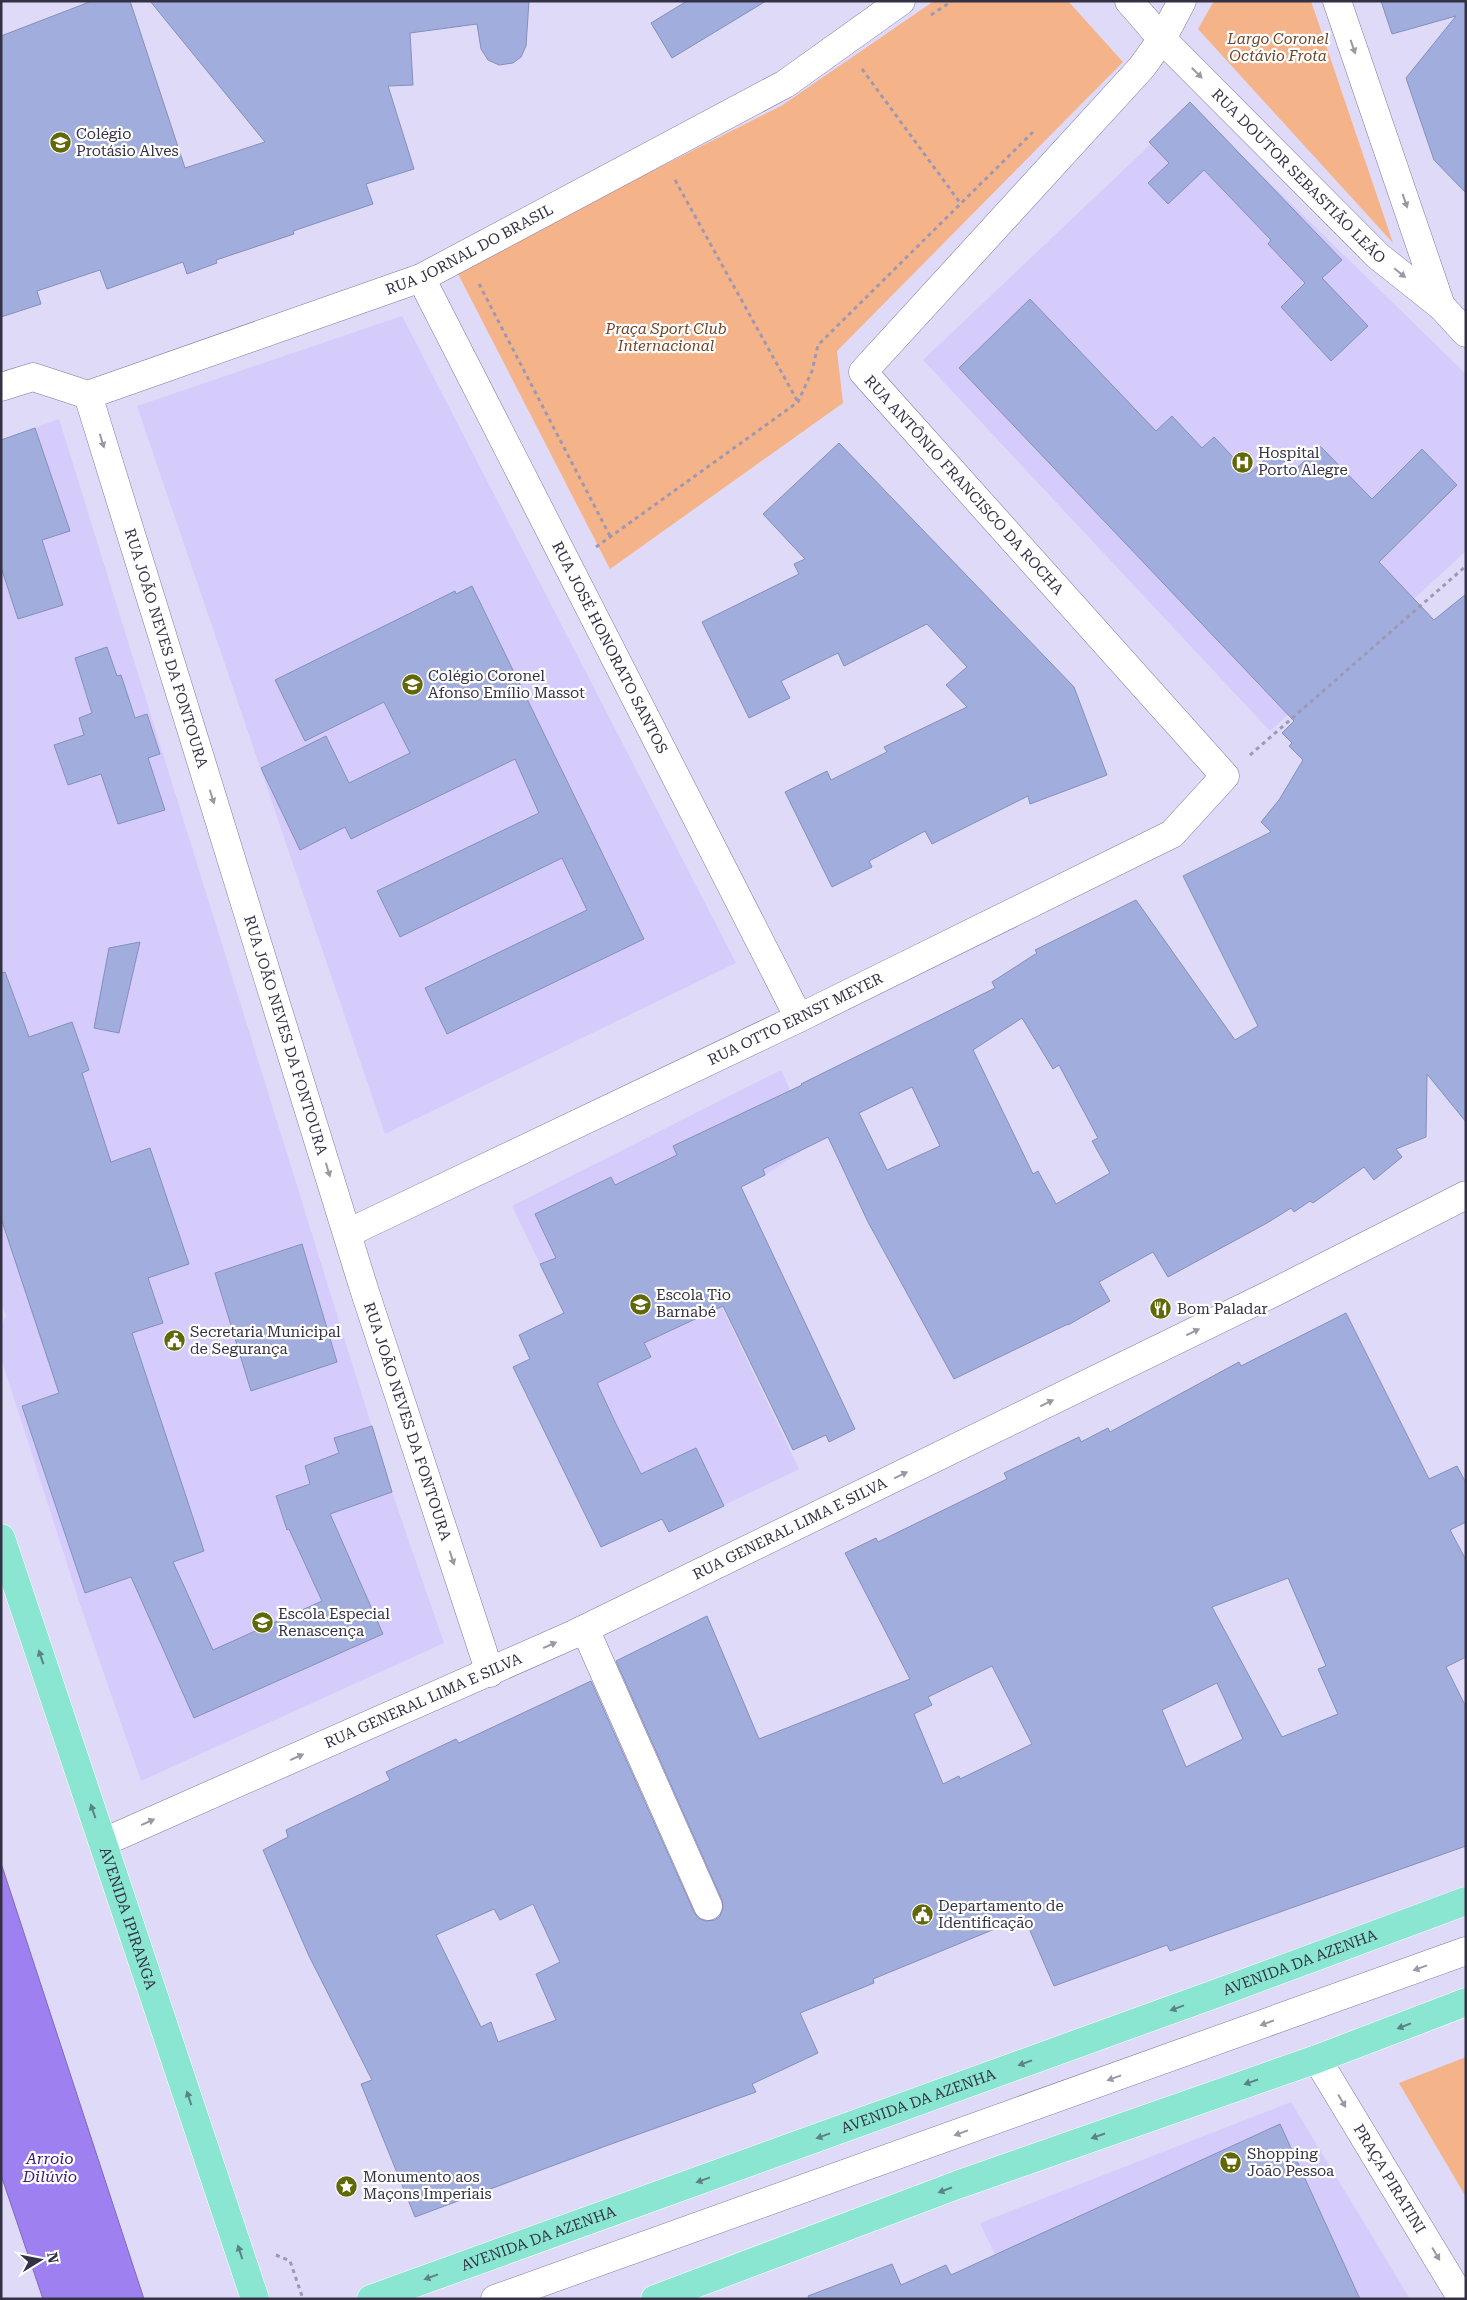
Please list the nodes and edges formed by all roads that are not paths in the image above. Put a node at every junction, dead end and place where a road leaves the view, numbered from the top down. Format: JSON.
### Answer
{"nodes":[{"id":1,"x":901,"y":1,"type":"edge"},
{"id":2,"x":1128,"y":1,"type":"edge"},
{"id":3,"x":1182,"y":1,"type":"edge"},
{"id":4,"x":1337,"y":1,"type":"edge"},
{"id":5,"x":1162,"y":39,"type":"junction"},
{"id":6,"x":421,"y":278,"type":"junction"},
{"id":7,"x":1441,"y":306,"type":"junction"},
{"id":8,"x":1466,"y":333,"type":"edge"},
{"id":9,"x":1,"y":387,"type":"edge"},
{"id":10,"x":88,"y":395,"type":"junction"},
{"id":11,"x":1225,"y":776,"type":"joint"},
{"id":12,"x":799,"y":1018,"type":"junction"},
{"id":13,"x":1466,"y":1195,"type":"edge"},
{"id":14,"x":348,"y":1233,"type":"junction"},
{"id":15,"x":1,"y":1538,"type":"edge"},
{"id":16,"x":585,"y":1629,"type":"junction"},
{"id":17,"x":490,"y":1673,"type":"junction"},
{"id":18,"x":104,"y":1842,"type":"junction"},
{"id":19,"x":1466,"y":1901,"type":"edge"},
{"id":20,"x":708,"y":1906,"type":"dead end"},
{"id":21,"x":1466,"y":1951,"type":"edge"},
{"id":22,"x":1466,"y":2002,"type":"edge"},
{"id":23,"x":1317,"y":2059,"type":"junction"},
{"id":24,"x":255,"y":2299,"type":"edge"},
{"id":25,"x":371,"y":2299,"type":"edge"},
{"id":26,"x":495,"y":2299,"type":"edge"},
{"id":27,"x":655,"y":2299,"type":"edge"},
{"id":28,"x":1462,"y":2299,"type":"edge"}],
"edges":[{"from":1,"to":6,"type":"street","name":"RUA JORNAL DO BRASIL"},
{"from":2,"to":5,"type":"street","name":"RUA DOUTOR SEBASTIÃO LEÃO"},
{"from":3,"to":5,"type":"street"},
{"from":4,"to":7,"type":"street","name":"RUA DOUTOR SEBASTIÃO LEÃO","one_way":true},
{"from":5,"to":7,"type":"street","name":"RUA DOUTOR SEBASTIÃO LEÃO","one_way":true},
{"from":5,"to":11,"type":"street","name":"RUA ANTÔNIO FRANCISCO DA ROCHA"},
{"from":6,"to":10,"type":"street","name":"RUA JORNAL DO BRASIL"},
{"from":6,"to":12,"type":"street","name":"RUA JOSÉ HONORATO SANTOS"},
{"from":7,"to":8,"type":"street","name":"RUA DOUTOR SEBASTIÃO LEÃO"},
{"from":9,"to":10,"type":"street"},
{"from":10,"to":14,"type":"street","name":"RUA JOÃO NEVES DA FONTOURA","one_way":true},
{"from":11,"to":12,"type":"street","name":"RUA OTTO ERNST MEYER"},
{"from":12,"to":14,"type":"street","name":"RUA OTTO ERNST MEYER"},
{"from":16,"to":13,"type":"street","name":"RUA GENERAL LIMA E SILVA","one_way":true},
{"from":14,"to":17,"type":"street","name":"RUA JOÃO NEVES DA FONTOURA","one_way":true},
{"from":18,"to":15,"type":"main road","name":"AVENIDA IPIRANGA","one_way":true},
{"from":17,"to":16,"type":"street","name":"RUA GENERAL LIMA E SILVA","one_way":true},
{"from":16,"to":20,"type":"street"},
{"from":18,"to":17,"type":"street","name":"RUA GENERAL LIMA E SILVA","one_way":true},
{"from":24,"to":18,"type":"main road","name":"AVENIDA IPIRANGA","one_way":true},
{"from":19,"to":25,"type":"main road","name":"AVENIDA DA AZENHA","one_way":true},
{"from":21,"to":26,"type":"street","one_way":true},
{"from":22,"to":23,"type":"main road","one_way":true},
{"from":23,"to":27,"type":"main road","one_way":true},
{"from":23,"to":28,"type":"street","name":"PRAÇA PIRATINI","one_way":true}]}
